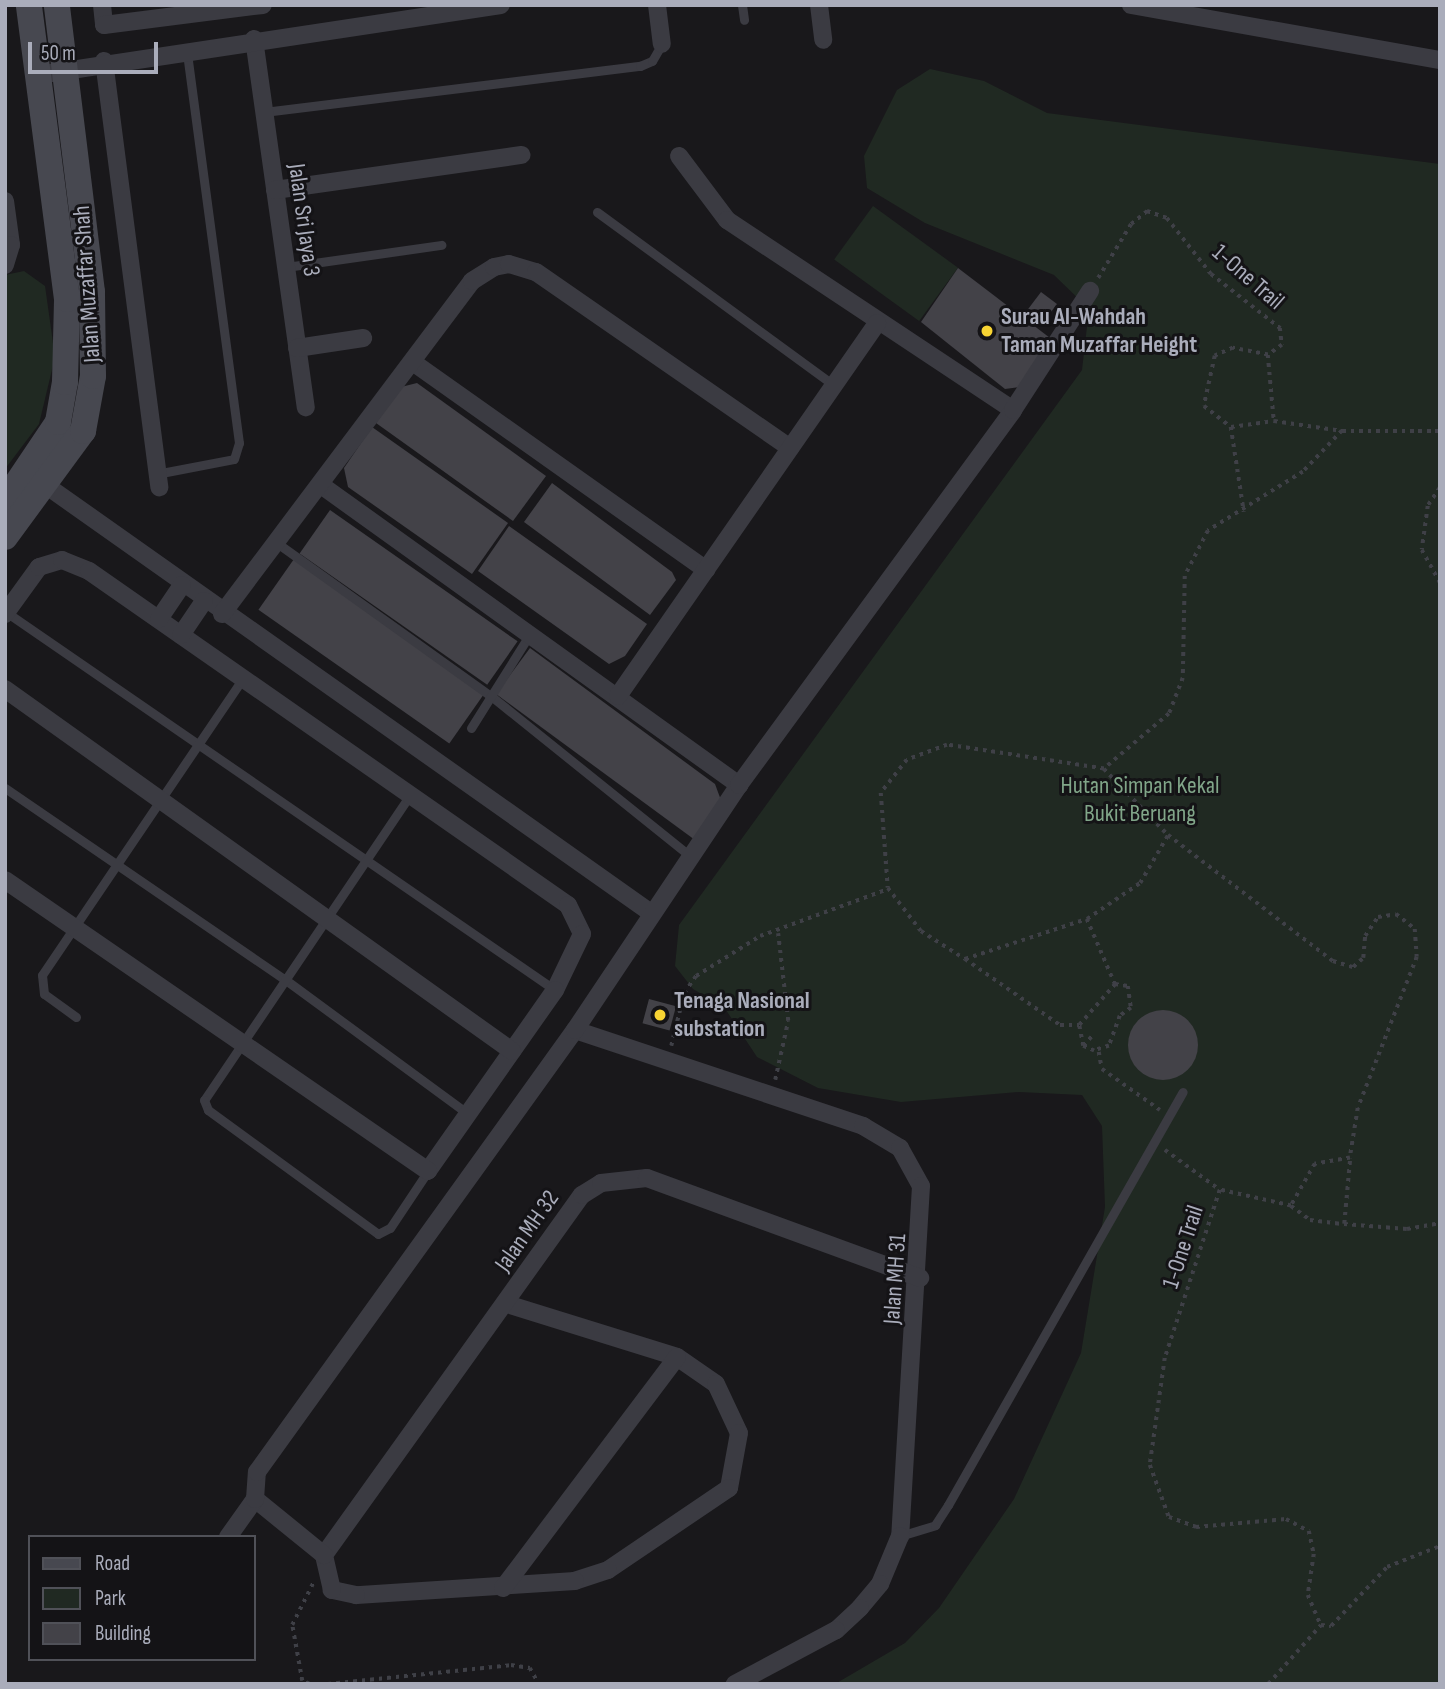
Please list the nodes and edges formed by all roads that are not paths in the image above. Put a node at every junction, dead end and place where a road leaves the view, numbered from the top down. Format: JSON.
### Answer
{"nodes":[{"id":1,"x":29,"y":5,"type":"edge"},
{"id":2,"x":57,"y":5,"type":"edge"},
{"id":3,"x":102,"y":5,"type":"edge"},
{"id":4,"x":263,"y":5,"type":"edge"},
{"id":5,"x":501,"y":5,"type":"edge"},
{"id":6,"x":657,"y":5,"type":"edge"},
{"id":7,"x":742,"y":5,"type":"edge"},
{"id":8,"x":819,"y":5,"type":"edge"},
{"id":9,"x":1131,"y":5,"type":"edge"},
{"id":10,"x":181,"y":10,"type":"edge"},
{"id":11,"x":744,"y":20,"type":"dead end"},
{"id":12,"x":254,"y":39,"type":"junction"},
{"id":13,"x":822,"y":40,"type":"dead end"},
{"id":14,"x":662,"y":44,"type":"joint"},
{"id":15,"x":186,"y":49,"type":"junction"},
{"id":16,"x":1440,"y":60,"type":"edge"},
{"id":17,"x":104,"y":61,"type":"junction"},
{"id":18,"x":66,"y":69,"type":"junction"},
{"id":19,"x":38,"y":75,"type":"junction"},
{"id":20,"x":264,"y":112,"type":"junction"},
{"id":21,"x":522,"y":155,"type":"dead end"},
{"id":22,"x":679,"y":156,"type":"dead end"},
{"id":23,"x":275,"y":190,"type":"junction"},
{"id":24,"x":5,"y":201,"type":"edge"},
{"id":25,"x":597,"y":212,"type":"dead end"},
{"id":26,"x":441,"y":245,"type":"dead end"},
{"id":27,"x":5,"y":265,"type":"edge"},
{"id":28,"x":286,"y":267,"type":"junction"},
{"id":29,"x":1090,"y":291,"type":"road end"},
{"id":30,"x":877,"y":323,"type":"junction"},
{"id":31,"x":363,"y":338,"type":"dead end"},
{"id":32,"x":297,"y":348,"type":"junction"},
{"id":33,"x":414,"y":363,"type":"junction"},
{"id":34,"x":835,"y":386,"type":"junction"},
{"id":35,"x":306,"y":407,"type":"dead end"},
{"id":36,"x":1013,"y":410,"type":"junction"},
{"id":37,"x":790,"y":448,"type":"junction"},
{"id":38,"x":38,"y":480,"type":"junction"},
{"id":39,"x":157,"y":481,"type":"joint"},
{"id":40,"x":321,"y":485,"type":"junction"},
{"id":41,"x":5,"y":500,"type":"edge"},
{"id":42,"x":5,"y":537,"type":"edge"},
{"id":43,"x":276,"y":543,"type":"junction"},
{"id":44,"x":706,"y":570,"type":"junction"},
{"id":45,"x":182,"y":585,"type":"junction"},
{"id":46,"x":204,"y":601,"type":"junction"},
{"id":47,"x":6,"y":613,"type":"edge"},
{"id":48,"x":222,"y":614,"type":"junction"},
{"id":49,"x":159,"y":619,"type":"junction"},
{"id":50,"x":530,"y":634,"type":"junction"},
{"id":51,"x":181,"y":635,"type":"junction"},
{"id":52,"x":243,"y":678,"type":"junction"},
{"id":53,"x":5,"y":690,"type":"edge"},
{"id":54,"x":491,"y":696,"type":"junction"},
{"id":55,"x":618,"y":696,"type":"junction"},
{"id":56,"x":471,"y":728,"type":"dead end"},
{"id":57,"x":197,"y":745,"type":"junction"},
{"id":58,"x":739,"y":785,"type":"junction"},
{"id":59,"x":5,"y":788,"type":"edge"},
{"id":60,"x":410,"y":795,"type":"junction"},
{"id":61,"x":162,"y":798,"type":"junction"},
{"id":62,"x":691,"y":857,"type":"junction"},
{"id":63,"x":365,"y":859,"type":"junction"},
{"id":64,"x":116,"y":864,"type":"junction"},
{"id":65,"x":5,"y":880,"type":"edge"},
{"id":66,"x":651,"y":913,"type":"junction"},
{"id":67,"x":327,"y":914,"type":"junction"},
{"id":68,"x":73,"y":926,"type":"junction"},
{"id":69,"x":283,"y":978,"type":"junction"},
{"id":70,"x":555,"y":990,"type":"junction"},
{"id":71,"x":76,"y":1017,"type":"dead end"},
{"id":72,"x":575,"y":1030,"type":"junction"},
{"id":73,"x":240,"y":1043,"type":"junction"},
{"id":74,"x":512,"y":1051,"type":"junction"},
{"id":75,"x":1183,"y":1091,"type":"dead end"},
{"id":76,"x":468,"y":1114,"type":"junction"},
{"id":77,"x":428,"y":1171,"type":"junction"},
{"id":78,"x":920,"y":1278,"type":"junction"},
{"id":79,"x":507,"y":1304,"type":"junction"},
{"id":80,"x":677,"y":1357,"type":"junction"},
{"id":81,"x":254,"y":1499,"type":"junction"},
{"id":82,"x":229,"y":1535,"type":"edge"},
{"id":83,"x":900,"y":1536,"type":"junction"},
{"id":84,"x":324,"y":1562,"type":"junction"},
{"id":85,"x":503,"y":1588,"type":"junction"},
{"id":86,"x":735,"y":1684,"type":"edge"}],
"edges":[{"from":1,"to":19,"type":"main road","name":"Jalan Muzaffar Shah"},
{"from":2,"to":18,"type":"main road","name":"Jalan Muzaffar Shah"},
{"from":3,"to":10,"type":"street"},
{"from":4,"to":10,"type":"street"},
{"from":5,"to":12,"type":"street"},
{"from":6,"to":14,"type":"street"},
{"from":7,"to":11,"type":"lane"},
{"from":8,"to":13,"type":"street"},
{"from":9,"to":16,"type":"street"},
{"from":12,"to":15,"type":"street"},
{"from":12,"to":20,"type":"street","name":"Jalan Sri Jaya 3"},
{"from":14,"to":20,"type":"lane"},
{"from":15,"to":17,"type":"street"},
{"from":15,"to":39,"type":"lane"},
{"from":17,"to":18,"type":"street"},
{"from":17,"to":39,"type":"street"},
{"from":18,"to":19,"type":"street"},
{"from":18,"to":38,"type":"main road","name":"Jalan Muzaffar Shah"},
{"from":19,"to":38,"type":"main road","name":"Jalan Muzaffar Shah"},
{"from":20,"to":23,"type":"street","name":"Jalan Sri Jaya 3"},
{"from":21,"to":23,"type":"street"},
{"from":22,"to":30,"type":"street"},
{"from":23,"to":28,"type":"street","name":"Jalan Sri Jaya 3"},
{"from":24,"to":27,"type":"street"},
{"from":25,"to":34,"type":"lane"},
{"from":26,"to":28,"type":"lane"},
{"from":28,"to":32,"type":"street","name":"Jalan Sri Jaya 3"},
{"from":29,"to":36,"type":"street"},
{"from":30,"to":34,"type":"street"},
{"from":30,"to":36,"type":"street"},
{"from":31,"to":32,"type":"street"},
{"from":32,"to":35,"type":"street","name":"Jalan Sri Jaya 3"},
{"from":33,"to":37,"type":"street"},
{"from":33,"to":40,"type":"street"},
{"from":33,"to":44,"type":"street"},
{"from":34,"to":37,"type":"street"},
{"from":36,"to":58,"type":"street"},
{"from":37,"to":44,"type":"street"},
{"from":38,"to":41,"type":"main road","name":"Jalan Muzaffar Shah"},
{"from":38,"to":42,"type":"main road","name":"Jalan Muzaffar Shah"},
{"from":38,"to":45,"type":"street"},
{"from":40,"to":43,"type":"street"},
{"from":40,"to":50,"type":"street"},
{"from":43,"to":48,"type":"street"},
{"from":43,"to":54,"type":"lane"},
{"from":44,"to":55,"type":"street"},
{"from":45,"to":46,"type":"street"},
{"from":45,"to":49,"type":"street"},
{"from":46,"to":48,"type":"street"},
{"from":46,"to":51,"type":"street"},
{"from":47,"to":49,"type":"street"},
{"from":47,"to":57,"type":"lane"},
{"from":48,"to":66,"type":"street"},
{"from":49,"to":51,"type":"street"},
{"from":50,"to":54,"type":"lane"},
{"from":50,"to":55,"type":"street"},
{"from":51,"to":52,"type":"street"},
{"from":52,"to":57,"type":"lane"},
{"from":52,"to":60,"type":"street"},
{"from":53,"to":61,"type":"street"},
{"from":54,"to":56,"type":"lane"},
{"from":54,"to":62,"type":"lane"},
{"from":55,"to":58,"type":"street"},
{"from":57,"to":61,"type":"lane"},
{"from":57,"to":63,"type":"lane"},
{"from":58,"to":62,"type":"street"},
{"from":59,"to":64,"type":"lane"},
{"from":60,"to":63,"type":"lane"},
{"from":60,"to":70,"type":"street"},
{"from":61,"to":64,"type":"lane"},
{"from":61,"to":67,"type":"street"},
{"from":62,"to":66,"type":"street"},
{"from":63,"to":67,"type":"lane"},
{"from":63,"to":70,"type":"lane"},
{"from":64,"to":68,"type":"lane"},
{"from":64,"to":69,"type":"lane"},
{"from":65,"to":68,"type":"street"},
{"from":66,"to":72,"type":"street"},
{"from":67,"to":69,"type":"lane"},
{"from":67,"to":74,"type":"street"},
{"from":68,"to":71,"type":"lane"},
{"from":68,"to":73,"type":"street"},
{"from":69,"to":73,"type":"lane"},
{"from":69,"to":76,"type":"lane"},
{"from":70,"to":74,"type":"street"},
{"from":72,"to":78,"type":"street","name":"Jalan MH 31"},
{"from":72,"to":81,"type":"street"},
{"from":73,"to":77,"type":"street"},
{"from":73,"to":77,"type":"lane"},
{"from":74,"to":76,"type":"street"},
{"from":75,"to":83,"type":"lane"},
{"from":76,"to":77,"type":"street"},
{"from":78,"to":79,"type":"street","name":"Jalan MH 32"},
{"from":78,"to":83,"type":"street","name":"Jalan MH 31"},
{"from":79,"to":80,"type":"street"},
{"from":79,"to":84,"type":"street","name":"Jalan MH 32"},
{"from":80,"to":85,"type":"street"},
{"from":80,"to":85,"type":"street"},
{"from":81,"to":82,"type":"street"},
{"from":81,"to":84,"type":"street"},
{"from":83,"to":86,"type":"street","name":"Jalan MH 31"},
{"from":84,"to":85,"type":"street"}]}
